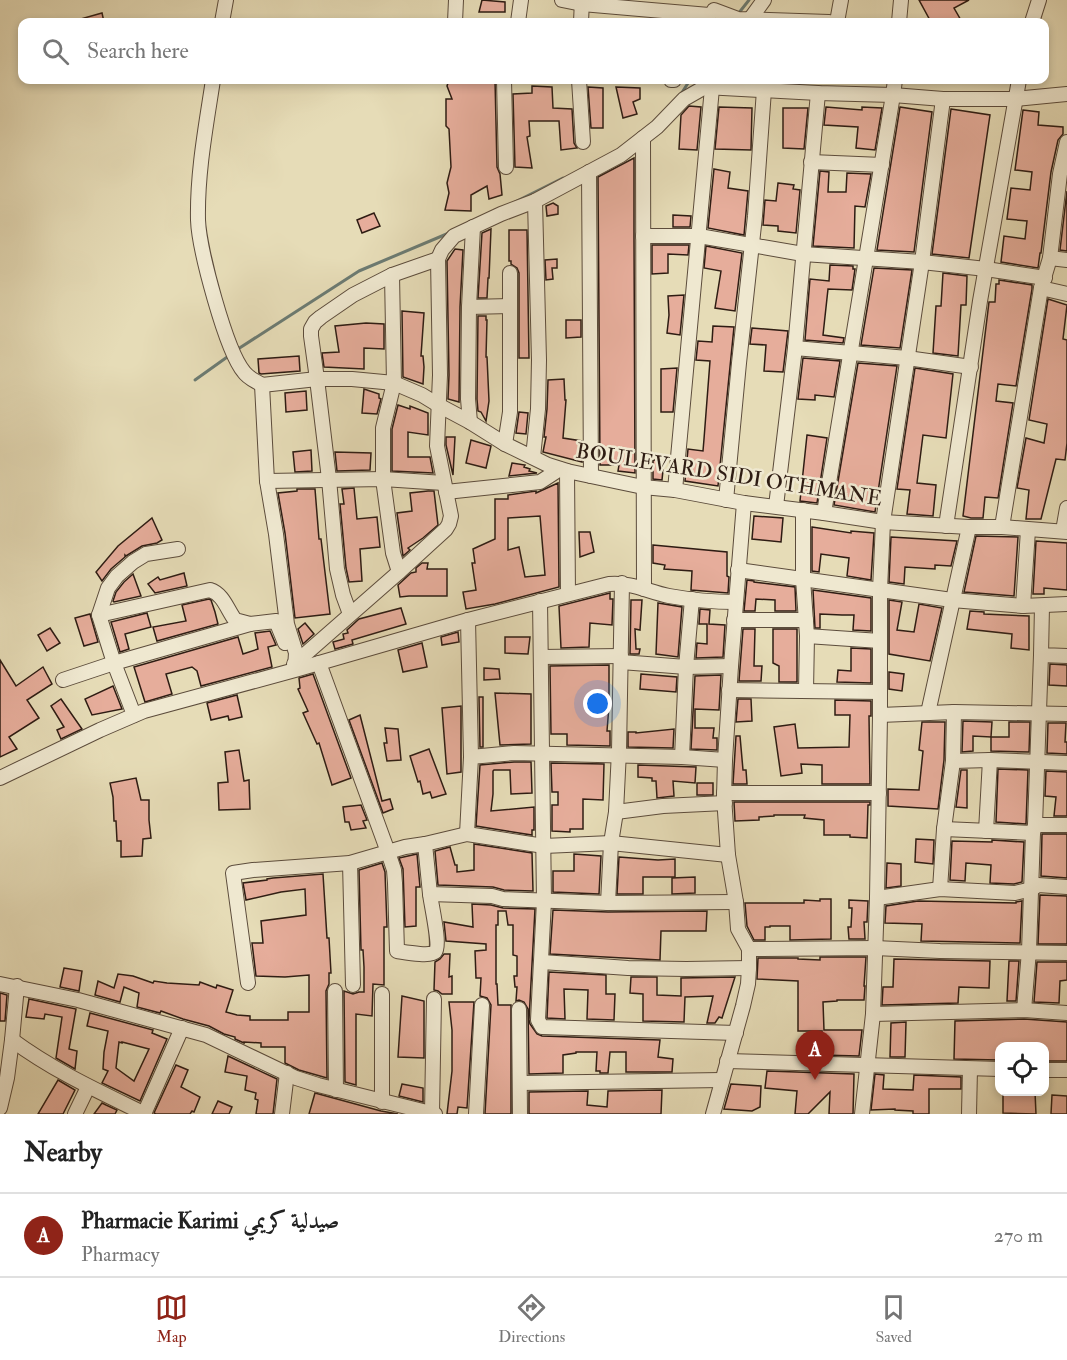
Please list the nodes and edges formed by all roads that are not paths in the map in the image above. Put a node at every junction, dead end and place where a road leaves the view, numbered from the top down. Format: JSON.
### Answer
{"nodes":[{"id":1,"x":226,"y":0,"type":"edge"},
{"id":2,"x":456,"y":0,"type":"edge"},
{"id":3,"x":521,"y":0,"type":"edge"},
{"id":4,"x":562,"y":0,"type":"edge"},
{"id":5,"x":764,"y":0,"type":"edge"},
{"id":6,"x":841,"y":0,"type":"edge"},
{"id":7,"x":900,"y":0,"type":"edge"},
{"id":8,"x":1039,"y":0,"type":"edge"},
{"id":9,"x":582,"y":2,"type":"edge"},
{"id":10,"x":714,"y":12,"type":"edge"},
{"id":11,"x":223,"y":18,"type":"edge"},
{"id":12,"x":455,"y":18,"type":"edge"},
{"id":13,"x":519,"y":18,"type":"edge"},
{"id":14,"x":581,"y":18,"type":"edge"},
{"id":15,"x":737,"y":18,"type":"edge"},
{"id":16,"x":747,"y":18,"type":"edge"},
{"id":17,"x":838,"y":18,"type":"edge"},
{"id":18,"x":899,"y":18,"type":"edge"},
{"id":19,"x":1033,"y":18,"type":"edge"},
{"id":20,"x":212,"y":84,"type":"edge"},
{"id":21,"x":504,"y":84,"type":"edge"},
{"id":22,"x":579,"y":84,"type":"edge"},
{"id":23,"x":714,"y":84,"type":"edge"},
{"id":24,"x":894,"y":84,"type":"edge"},
{"id":25,"x":1018,"y":84,"type":"edge"},
{"id":26,"x":838,"y":87,"type":"edge"},
{"id":27,"x":764,"y":90,"type":"junction"},
{"id":28,"x":818,"y":93,"type":"junction"},
{"id":29,"x":1067,"y":94,"type":"edge"},
{"id":30,"x":893,"y":95,"type":"junction"},
{"id":31,"x":943,"y":99,"type":"junction"},
{"id":32,"x":1015,"y":99,"type":"junction"},
{"id":33,"x":644,"y":138,"type":"junction"},
{"id":34,"x":583,"y":142,"type":"dead end"},
{"id":35,"x":1067,"y":142,"type":"edge"},
{"id":36,"x":811,"y":162,"type":"junction"},
{"id":37,"x":882,"y":165,"type":"junction"},
{"id":38,"x":506,"y":167,"type":"dead end"},
{"id":39,"x":589,"y":172,"type":"junction"},
{"id":40,"x":535,"y":201,"type":"junction"},
{"id":41,"x":473,"y":227,"type":"junction"},
{"id":42,"x":643,"y":236,"type":"junction"},
{"id":43,"x":699,"y":236,"type":"junction"},
{"id":44,"x":752,"y":245,"type":"junction"},
{"id":45,"x":803,"y":254,"type":"junction"},
{"id":46,"x":867,"y":258,"type":"junction"},
{"id":47,"x":1050,"y":258,"type":"junction"},
{"id":48,"x":438,"y":260,"type":"junction"},
{"id":49,"x":1067,"y":260,"type":"edge"},
{"id":50,"x":922,"y":262,"type":"junction"},
{"id":51,"x":986,"y":269,"type":"junction"},
{"id":52,"x":510,"y":273,"type":"dead end"},
{"id":53,"x":392,"y":275,"type":"junction"},
{"id":54,"x":1043,"y":283,"type":"junction"},
{"id":55,"x":1067,"y":294,"type":"edge"},
{"id":56,"x":510,"y":306,"type":"junction"},
{"id":57,"x":469,"y":307,"type":"junction"},
{"id":58,"x":795,"y":348,"type":"junction"},
{"id":59,"x":851,"y":353,"type":"junction"},
{"id":60,"x":908,"y":358,"type":"junction"},
{"id":61,"x":971,"y":367,"type":"junction"},
{"id":62,"x":317,"y":379,"type":"junction"},
{"id":63,"x":394,"y":383,"type":"junction"},
{"id":64,"x":262,"y":385,"type":"junction"},
{"id":65,"x":440,"y":406,"type":"junction"},
{"id":66,"x":470,"y":422,"type":"junction"},
{"id":67,"x":505,"y":444,"type":"junction"},
{"id":68,"x":533,"y":457,"type":"junction"},
{"id":69,"x":563,"y":470,"type":"junction"},
{"id":70,"x":591,"y":476,"type":"junction"},
{"id":71,"x":329,"y":479,"type":"junction"},
{"id":72,"x":382,"y":479,"type":"junction"},
{"id":73,"x":267,"y":481,"type":"junction"},
{"id":74,"x":643,"y":487,"type":"junction"},
{"id":75,"x":445,"y":488,"type":"junction"},
{"id":76,"x":675,"y":489,"type":"junction"},
{"id":77,"x":726,"y":500,"type":"junction"},
{"id":78,"x":744,"y":503,"type":"junction"},
{"id":79,"x":776,"y":506,"type":"junction"},
{"id":80,"x":1067,"y":508,"type":"edge"},
{"id":81,"x":803,"y":510,"type":"junction"},
{"id":82,"x":824,"y":513,"type":"junction"},
{"id":83,"x":883,"y":522,"type":"junction"},
{"id":84,"x":946,"y":526,"type":"junction"},
{"id":85,"x":969,"y":527,"type":"junction"},
{"id":86,"x":1002,"y":527,"type":"junction"},
{"id":87,"x":1028,"y":530,"type":"junction"},
{"id":88,"x":1065,"y":532,"type":"edge"},
{"id":89,"x":178,"y":549,"type":"dead end"},
{"id":90,"x":738,"y":570,"type":"junction"},
{"id":91,"x":399,"y":572,"type":"junction"},
{"id":92,"x":803,"y":579,"type":"junction"},
{"id":93,"x":622,"y":583,"type":"junction"},
{"id":94,"x":644,"y":589,"type":"junction"},
{"id":95,"x":880,"y":590,"type":"junction"},
{"id":96,"x":568,"y":594,"type":"junction"},
{"id":97,"x":692,"y":599,"type":"junction"},
{"id":98,"x":952,"y":600,"type":"junction"},
{"id":99,"x":540,"y":601,"type":"junction"},
{"id":100,"x":736,"y":602,"type":"junction"},
{"id":101,"x":1067,"y":604,"type":"edge"},
{"id":102,"x":1023,"y":606,"type":"junction"},
{"id":103,"x":1042,"y":606,"type":"junction"},
{"id":104,"x":350,"y":614,"type":"junction"},
{"id":105,"x":99,"y":615,"type":"junction"},
{"id":106,"x":468,"y":620,"type":"junction"},
{"id":107,"x":734,"y":620,"type":"junction"},
{"id":108,"x":806,"y":620,"type":"junction"},
{"id":109,"x":250,"y":624,"type":"junction"},
{"id":110,"x":807,"y":636,"type":"junction"},
{"id":111,"x":880,"y":641,"type":"junction"},
{"id":112,"x":1041,"y":655,"type":"junction"},
{"id":113,"x":1067,"y":656,"type":"edge"},
{"id":114,"x":541,"y":657,"type":"junction"},
{"id":115,"x":621,"y":659,"type":"junction"},
{"id":116,"x":295,"y":662,"type":"junction"},
{"id":117,"x":114,"y":663,"type":"junction"},
{"id":118,"x":319,"y":663,"type":"junction"},
{"id":119,"x":730,"y":666,"type":"junction"},
{"id":120,"x":686,"y":668,"type":"junction"},
{"id":121,"x":63,"y":680,"type":"dead end"},
{"id":122,"x":729,"y":690,"type":"junction"},
{"id":123,"x":806,"y":691,"type":"junction"},
{"id":124,"x":880,"y":692,"type":"junction"},
{"id":125,"x":954,"y":712,"type":"junction"},
{"id":126,"x":928,"y":713,"type":"junction"},
{"id":127,"x":1039,"y":713,"type":"junction"},
{"id":128,"x":1067,"y":714,"type":"edge"},
{"id":129,"x":134,"y":715,"type":"junction"},
{"id":130,"x":880,"y":715,"type":"junction"},
{"id":131,"x":542,"y":754,"type":"junction"},
{"id":132,"x":618,"y":755,"type":"junction"},
{"id":133,"x":471,"y":757,"type":"junction"},
{"id":134,"x":682,"y":757,"type":"junction"},
{"id":135,"x":725,"y":760,"type":"junction"},
{"id":136,"x":990,"y":760,"type":"junction"},
{"id":137,"x":952,"y":761,"type":"junction"},
{"id":138,"x":1037,"y":762,"type":"junction"},
{"id":139,"x":1067,"y":763,"type":"edge"},
{"id":140,"x":0,"y":778,"type":"edge"},
{"id":141,"x":879,"y":793,"type":"junction"},
{"id":142,"x":724,"y":798,"type":"junction"},
{"id":143,"x":616,"y":812,"type":"junction"},
{"id":144,"x":1067,"y":825,"type":"edge"},
{"id":145,"x":944,"y":829,"type":"junction"},
{"id":146,"x":1034,"y":829,"type":"junction"},
{"id":147,"x":986,"y":831,"type":"junction"},
{"id":148,"x":467,"y":834,"type":"junction"},
{"id":149,"x":611,"y":843,"type":"junction"},
{"id":150,"x":425,"y":844,"type":"junction"},
{"id":151,"x":544,"y":846,"type":"junction"},
{"id":152,"x":388,"y":852,"type":"junction"},
{"id":153,"x":728,"y":855,"type":"junction"},
{"id":154,"x":350,"y":863,"type":"junction"},
{"id":155,"x":1067,"y":886,"type":"edge"},
{"id":156,"x":940,"y":889,"type":"junction"},
{"id":157,"x":1032,"y":889,"type":"junction"},
{"id":158,"x":430,"y":894,"type":"junction"},
{"id":159,"x":877,"y":898,"type":"junction"},
{"id":160,"x":544,"y":901,"type":"junction"},
{"id":161,"x":736,"y":902,"type":"junction"},
{"id":162,"x":608,"y":903,"type":"junction"},
{"id":163,"x":874,"y":948,"type":"junction"},
{"id":164,"x":749,"y":949,"type":"junction"},
{"id":165,"x":1029,"y":951,"type":"junction"},
{"id":166,"x":1067,"y":953,"type":"edge"},
{"id":167,"x":542,"y":962,"type":"junction"},
{"id":168,"x":749,"y":968,"type":"junction"},
{"id":169,"x":248,"y":983,"type":"dead end"},
{"id":170,"x":0,"y":984,"type":"edge"},
{"id":171,"x":353,"y":985,"type":"dead end"},
{"id":172,"x":16,"y":986,"type":"junction"},
{"id":173,"x":335,"y":991,"type":"dead end"},
{"id":174,"x":382,"y":994,"type":"dead end"},
{"id":175,"x":434,"y":999,"type":"dead end"},
{"id":176,"x":482,"y":1005,"type":"dead end"},
{"id":177,"x":519,"y":1009,"type":"dead end"},
{"id":178,"x":1024,"y":1010,"type":"junction"},
{"id":179,"x":1067,"y":1013,"type":"edge"},
{"id":180,"x":873,"y":1014,"type":"junction"},
{"id":181,"x":182,"y":1029,"type":"junction"},
{"id":182,"x":736,"y":1033,"type":"junction"},
{"id":183,"x":12,"y":1040,"type":"junction"},
{"id":184,"x":727,"y":1061,"type":"junction"},
{"id":185,"x":867,"y":1065,"type":"junction"},
{"id":186,"x":970,"y":1069,"type":"junction"},
{"id":187,"x":995,"y":1070,"type":"edge"},
{"id":188,"x":1049,"y":1070,"type":"edge"},
{"id":189,"x":1067,"y":1070,"type":"edge"},
{"id":190,"x":287,"y":1074,"type":"junction"},
{"id":191,"x":722,"y":1080,"type":"junction"},
{"id":192,"x":520,"y":1083,"type":"junction"},
{"id":193,"x":88,"y":1087,"type":"junction"},
{"id":194,"x":336,"y":1090,"type":"junction"},
{"id":195,"x":382,"y":1102,"type":"junction"},
{"id":196,"x":0,"y":1108,"type":"edge"},
{"id":197,"x":75,"y":1114,"type":"edge"},
{"id":198,"x":144,"y":1114,"type":"edge"},
{"id":199,"x":282,"y":1114,"type":"edge"},
{"id":200,"x":434,"y":1114,"type":"edge"},
{"id":201,"x":476,"y":1114,"type":"edge"},
{"id":202,"x":520,"y":1114,"type":"edge"},
{"id":203,"x":713,"y":1114,"type":"edge"},
{"id":204,"x":862,"y":1114,"type":"edge"},
{"id":205,"x":969,"y":1114,"type":"edge"}],
"edges":[{"from":1,"to":11,"type":"street"},
{"from":2,"to":12,"type":"street"},
{"from":3,"to":13,"type":"street"},
{"from":4,"to":9,"type":"street"},
{"from":5,"to":16,"type":"street"},
{"from":6,"to":17,"type":"street"},
{"from":7,"to":18,"type":"street"},
{"from":8,"to":19,"type":"street"},
{"from":9,"to":10,"type":"street"},
{"from":9,"to":14,"type":"street"},
{"from":10,"to":15,"type":"street"},
{"from":20,"to":64,"type":"street"},
{"from":21,"to":38,"type":"street"},
{"from":22,"to":34,"type":"street"},
{"from":23,"to":27,"type":"street"},
{"from":23,"to":33,"type":"street"},
{"from":23,"to":43,"type":"street"},
{"from":24,"to":30,"type":"street"},
{"from":25,"to":32,"type":"street"},
{"from":26,"to":28,"type":"street"},
{"from":26,"to":30,"type":"street"},
{"from":27,"to":28,"type":"street"},
{"from":27,"to":44,"type":"street"},
{"from":28,"to":36,"type":"street"},
{"from":29,"to":32,"type":"street"},
{"from":30,"to":31,"type":"street"},
{"from":30,"to":37,"type":"street"},
{"from":31,"to":32,"type":"street"},
{"from":31,"to":50,"type":"street"},
{"from":32,"to":51,"type":"street"},
{"from":33,"to":39,"type":"street"},
{"from":33,"to":42,"type":"street"},
{"from":35,"to":47,"type":"street"},
{"from":36,"to":37,"type":"street"},
{"from":36,"to":45,"type":"street"},
{"from":37,"to":46,"type":"street"},
{"from":39,"to":40,"type":"street"},
{"from":39,"to":70,"type":"street"},
{"from":40,"to":41,"type":"street"},
{"from":40,"to":68,"type":"street"},
{"from":41,"to":48,"type":"street"},
{"from":41,"to":57,"type":"street"},
{"from":42,"to":43,"type":"street"},
{"from":42,"to":74,"type":"street"},
{"from":43,"to":44,"type":"street"},
{"from":43,"to":76,"type":"street"},
{"from":44,"to":45,"type":"street"},
{"from":44,"to":77,"type":"street"},
{"from":45,"to":46,"type":"street"},
{"from":45,"to":58,"type":"street"},
{"from":46,"to":50,"type":"street"},
{"from":46,"to":59,"type":"street"},
{"from":47,"to":49,"type":"street"},
{"from":47,"to":54,"type":"street"},
{"from":48,"to":53,"type":"street"},
{"from":48,"to":65,"type":"street"},
{"from":50,"to":51,"type":"street"},
{"from":50,"to":60,"type":"street"},
{"from":51,"to":54,"type":"street"},
{"from":51,"to":61,"type":"street"},
{"from":52,"to":56,"type":"street"},
{"from":53,"to":62,"type":"street"},
{"from":53,"to":63,"type":"street"},
{"from":54,"to":55,"type":"street"},
{"from":54,"to":86,"type":"street"},
{"from":56,"to":57,"type":"street"},
{"from":56,"to":67,"type":"street"},
{"from":57,"to":66,"type":"street"},
{"from":58,"to":59,"type":"street"},
{"from":58,"to":79,"type":"street"},
{"from":59,"to":60,"type":"street"},
{"from":59,"to":82,"type":"street"},
{"from":60,"to":61,"type":"street"},
{"from":60,"to":83,"type":"street"},
{"from":61,"to":84,"type":"street"},
{"from":62,"to":63,"type":"street","name":"BOULEVARD SIDI OTHMANE"},
{"from":62,"to":64,"type":"street","name":"BOULEVARD SIDI OTHMANE"},
{"from":62,"to":71,"type":"street"},
{"from":63,"to":65,"type":"street","name":"BOULEVARD SIDI OTHMANE"},
{"from":63,"to":72,"type":"street"},
{"from":64,"to":73,"type":"street"},
{"from":65,"to":66,"type":"street","name":"BOULEVARD SIDI OTHMANE"},
{"from":65,"to":75,"type":"street"},
{"from":66,"to":67,"type":"street","name":"BOULEVARD SIDI OTHMANE"},
{"from":67,"to":68,"type":"street","name":"BOULEVARD SIDI OTHMANE"},
{"from":68,"to":69,"type":"street","name":"BOULEVARD SIDI OTHMANE"},
{"from":69,"to":70,"type":"street","name":"BOULEVARD SIDI OTHMANE"},
{"from":69,"to":75,"type":"street"},
{"from":69,"to":96,"type":"street"},
{"from":70,"to":74,"type":"street","name":"BOULEVARD SIDI OTHMANE"},
{"from":71,"to":72,"type":"street"},
{"from":71,"to":73,"type":"street"},
{"from":71,"to":104,"type":"street"},
{"from":72,"to":75,"type":"street"},
{"from":72,"to":91,"type":"street"},
{"from":73,"to":116,"type":"street"},
{"from":74,"to":76,"type":"street","name":"BOULEVARD SIDI OTHMANE"},
{"from":74,"to":94,"type":"street"},
{"from":75,"to":91,"type":"street"},
{"from":76,"to":77,"type":"street","name":"BOULEVARD SIDI OTHMANE"},
{"from":77,"to":78,"type":"street","name":"BOULEVARD SIDI OTHMANE"},
{"from":78,"to":79,"type":"street","name":"BOULEVARD SIDI OTHMANE"},
{"from":78,"to":90,"type":"street"},
{"from":79,"to":81,"type":"street","name":"BOULEVARD SIDI OTHMANE"},
{"from":80,"to":88,"type":"street"},
{"from":81,"to":82,"type":"street","name":"BOULEVARD SIDI OTHMANE"},
{"from":81,"to":92,"type":"street"},
{"from":82,"to":83,"type":"street","name":"BOULEVARD SIDI OTHMANE"},
{"from":83,"to":84,"type":"street","name":"BOULEVARD SIDI OTHMANE"},
{"from":83,"to":95,"type":"street"},
{"from":84,"to":85,"type":"street","name":"BOULEVARD SIDI OTHMANE"},
{"from":85,"to":86,"type":"street","name":"BOULEVARD SIDI OTHMANE"},
{"from":85,"to":98,"type":"street"},
{"from":86,"to":87,"type":"street","name":"BOULEVARD SIDI OTHMANE"},
{"from":87,"to":88,"type":"street","name":"BOULEVARD SIDI OTHMANE"},
{"from":87,"to":102,"type":"street"},
{"from":89,"to":105,"type":"street"},
{"from":90,"to":92,"type":"street"},
{"from":90,"to":100,"type":"street"},
{"from":91,"to":104,"type":"street"},
{"from":92,"to":95,"type":"street"},
{"from":92,"to":108,"type":"street"},
{"from":93,"to":94,"type":"street"},
{"from":93,"to":96,"type":"street"},
{"from":93,"to":115,"type":"street"},
{"from":94,"to":97,"type":"street"},
{"from":95,"to":98,"type":"street"},
{"from":95,"to":111,"type":"street"},
{"from":96,"to":99,"type":"street"},
{"from":97,"to":100,"type":"street"},
{"from":97,"to":120,"type":"street"},
{"from":98,"to":102,"type":"street"},
{"from":98,"to":126,"type":"street"},
{"from":99,"to":106,"type":"street"},
{"from":99,"to":114,"type":"street"},
{"from":100,"to":107,"type":"street"},
{"from":101,"to":103,"type":"street"},
{"from":102,"to":103,"type":"street"},
{"from":103,"to":112,"type":"street"},
{"from":104,"to":116,"type":"street"},
{"from":105,"to":109,"type":"street"},
{"from":105,"to":117,"type":"street"},
{"from":106,"to":118,"type":"street"},
{"from":106,"to":133,"type":"street"},
{"from":107,"to":108,"type":"street"},
{"from":107,"to":119,"type":"street"},
{"from":108,"to":110,"type":"street"},
{"from":109,"to":116,"type":"street"},
{"from":109,"to":117,"type":"street"},
{"from":110,"to":111,"type":"street"},
{"from":110,"to":123,"type":"street"},
{"from":111,"to":124,"type":"street"},
{"from":112,"to":113,"type":"street"},
{"from":112,"to":127,"type":"street"},
{"from":114,"to":115,"type":"street"},
{"from":114,"to":131,"type":"street"},
{"from":115,"to":120,"type":"street"},
{"from":115,"to":132,"type":"street"},
{"from":116,"to":118,"type":"street"},
{"from":116,"to":129,"type":"street"},
{"from":117,"to":121,"type":"street"},
{"from":117,"to":129,"type":"street"},
{"from":118,"to":152,"type":"street"},
{"from":119,"to":120,"type":"street"},
{"from":119,"to":122,"type":"street"},
{"from":120,"to":134,"type":"street"},
{"from":122,"to":123,"type":"street"},
{"from":122,"to":135,"type":"street"},
{"from":123,"to":124,"type":"street"},
{"from":124,"to":130,"type":"street"},
{"from":125,"to":126,"type":"street"},
{"from":125,"to":127,"type":"street"},
{"from":125,"to":137,"type":"street"},
{"from":126,"to":130,"type":"street"},
{"from":127,"to":128,"type":"street"},
{"from":127,"to":138,"type":"street"},
{"from":129,"to":140,"type":"street"},
{"from":130,"to":141,"type":"street"},
{"from":131,"to":132,"type":"street"},
{"from":131,"to":133,"type":"street"},
{"from":131,"to":151,"type":"street"},
{"from":132,"to":134,"type":"street"},
{"from":132,"to":143,"type":"street"},
{"from":133,"to":148,"type":"street"},
{"from":134,"to":135,"type":"street"},
{"from":135,"to":142,"type":"street"},
{"from":136,"to":137,"type":"street"},
{"from":136,"to":138,"type":"street"},
{"from":136,"to":147,"type":"street"},
{"from":137,"to":145,"type":"street"},
{"from":138,"to":139,"type":"street"},
{"from":138,"to":146,"type":"street"},
{"from":141,"to":142,"type":"street"},
{"from":141,"to":159,"type":"street"},
{"from":142,"to":143,"type":"street"},
{"from":142,"to":153,"type":"street"},
{"from":143,"to":149,"type":"street"},
{"from":144,"to":146,"type":"street"},
{"from":145,"to":147,"type":"street"},
{"from":145,"to":156,"type":"street"},
{"from":146,"to":147,"type":"street"},
{"from":146,"to":157,"type":"street"},
{"from":148,"to":150,"type":"street"},
{"from":148,"to":151,"type":"street"},
{"from":149,"to":151,"type":"street"},
{"from":149,"to":153,"type":"street"},
{"from":149,"to":162,"type":"street"},
{"from":150,"to":152,"type":"street"},
{"from":150,"to":158,"type":"street"},
{"from":151,"to":160,"type":"street"},
{"from":152,"to":154,"type":"street"},
{"from":152,"to":158,"type":"street"},
{"from":153,"to":161,"type":"street"},
{"from":154,"to":169,"type":"street"},
{"from":154,"to":171,"type":"street"},
{"from":155,"to":157,"type":"street"},
{"from":156,"to":157,"type":"street"},
{"from":156,"to":159,"type":"street"},
{"from":157,"to":165,"type":"street"},
{"from":158,"to":160,"type":"street"},
{"from":159,"to":163,"type":"street"},
{"from":160,"to":162,"type":"street"},
{"from":160,"to":167,"type":"street"},
{"from":161,"to":162,"type":"street"},
{"from":161,"to":164,"type":"street"},
{"from":163,"to":164,"type":"street"},
{"from":163,"to":165,"type":"street"},
{"from":163,"to":180,"type":"street"},
{"from":164,"to":168,"type":"street"},
{"from":165,"to":166,"type":"street"},
{"from":165,"to":178,"type":"street"},
{"from":167,"to":168,"type":"street"},
{"from":167,"to":182,"type":"street"},
{"from":168,"to":182,"type":"street"},
{"from":170,"to":172,"type":"street"},
{"from":172,"to":181,"type":"street"},
{"from":172,"to":183,"type":"street"},
{"from":173,"to":194,"type":"street"},
{"from":174,"to":195,"type":"street"},
{"from":175,"to":200,"type":"street"},
{"from":176,"to":201,"type":"street"},
{"from":177,"to":192,"type":"street"},
{"from":178,"to":179,"type":"street"},
{"from":178,"to":180,"type":"street"},
{"from":180,"to":185,"type":"street"},
{"from":181,"to":190,"type":"street"},
{"from":181,"to":198,"type":"street"},
{"from":182,"to":184,"type":"street"},
{"from":183,"to":193,"type":"street"},
{"from":183,"to":196,"type":"street"},
{"from":184,"to":185,"type":"street"},
{"from":184,"to":191,"type":"street"},
{"from":185,"to":186,"type":"street"},
{"from":185,"to":204,"type":"street"},
{"from":186,"to":187,"type":"street"},
{"from":186,"to":205,"type":"street"},
{"from":188,"to":189,"type":"street"},
{"from":190,"to":194,"type":"street"},
{"from":190,"to":199,"type":"street"},
{"from":191,"to":192,"type":"street"},
{"from":191,"to":203,"type":"street"},
{"from":192,"to":202,"type":"street"},
{"from":193,"to":197,"type":"street"},
{"from":193,"to":198,"type":"street"},
{"from":194,"to":195,"type":"street"},
{"from":195,"to":200,"type":"street"}]}
